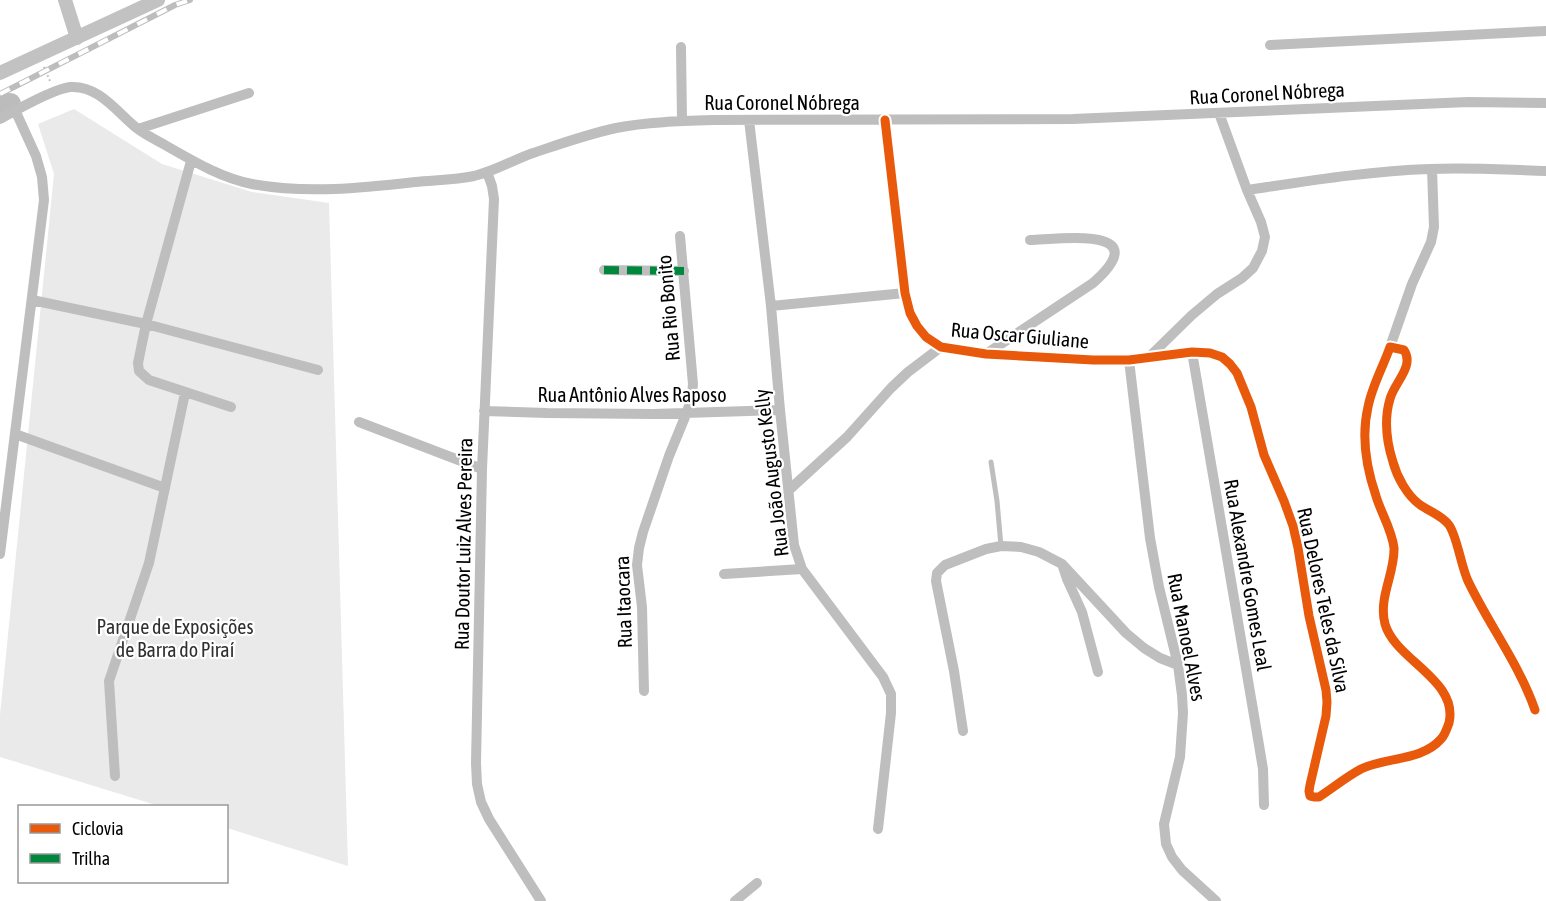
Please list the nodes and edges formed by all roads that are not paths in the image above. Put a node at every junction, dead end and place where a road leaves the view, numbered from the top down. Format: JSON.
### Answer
{"nodes":[{"id":1,"x":65,"y":0,"type":"edge"},
{"id":2,"x":158,"y":0,"type":"edge"},
{"id":3,"x":1546,"y":31,"type":"edge"},
{"id":4,"x":77,"y":38,"type":"junction"},
{"id":5,"x":1270,"y":45,"type":"dead end"},
{"id":6,"x":681,"y":47,"type":"dead end"},
{"id":7,"x":0,"y":72,"type":"edge"},
{"id":8,"x":249,"y":93,"type":"dead end"},
{"id":9,"x":1546,"y":103,"type":"edge"},
{"id":10,"x":15,"y":111,"type":"junction"},
{"id":11,"x":1219,"y":113,"type":"junction"},
{"id":12,"x":0,"y":118,"type":"edge"},
{"id":13,"x":749,"y":120,"type":"junction"},
{"id":14,"x":885,"y":120,"type":"junction"},
{"id":15,"x":682,"y":121,"type":"junction"},
{"id":16,"x":138,"y":129,"type":"junction"},
{"id":17,"x":191,"y":161,"type":"junction"},
{"id":18,"x":1432,"y":169,"type":"junction"},
{"id":19,"x":1546,"y":171,"type":"edge"},
{"id":20,"x":487,"y":172,"type":"junction"},
{"id":21,"x":1247,"y":190,"type":"junction"},
{"id":22,"x":680,"y":236,"type":"dead end"},
{"id":23,"x":1030,"y":240,"type":"dead end"},
{"id":24,"x":604,"y":270,"type":"dead end"},
{"id":25,"x":684,"y":271,"type":"junction"},
{"id":26,"x":905,"y":293,"type":"junction"},
{"id":27,"x":32,"y":300,"type":"junction"},
{"id":28,"x":771,"y":306,"type":"junction"},
{"id":29,"x":146,"y":324,"type":"junction"},
{"id":30,"x":941,"y":346,"type":"junction"},
{"id":31,"x":1390,"y":347,"type":"junction"},
{"id":32,"x":1192,"y":352,"type":"junction"},
{"id":33,"x":986,"y":354,"type":"junction"},
{"id":34,"x":1146,"y":359,"type":"junction"},
{"id":35,"x":1129,"y":360,"type":"junction"},
{"id":36,"x":318,"y":370,"type":"dead end"},
{"id":37,"x":185,"y":393,"type":"junction"},
{"id":38,"x":231,"y":407,"type":"dead end"},
{"id":39,"x":780,"y":410,"type":"junction"},
{"id":40,"x":484,"y":411,"type":"junction"},
{"id":41,"x":687,"y":412,"type":"junction"},
{"id":42,"x":359,"y":422,"type":"dead end"},
{"id":43,"x":15,"y":434,"type":"junction"},
{"id":44,"x":991,"y":462,"type":"dead end"},
{"id":45,"x":482,"y":470,"type":"junction"},
{"id":46,"x":165,"y":488,"type":"junction"},
{"id":47,"x":789,"y":490,"type":"junction"},
{"id":48,"x":1001,"y":546,"type":"junction"},
{"id":49,"x":0,"y":554,"type":"edge"},
{"id":50,"x":1062,"y":564,"type":"junction"},
{"id":51,"x":802,"y":569,"type":"junction"},
{"id":52,"x":724,"y":574,"type":"dead end"},
{"id":53,"x":1178,"y":665,"type":"junction"},
{"id":54,"x":1098,"y":672,"type":"dead end"},
{"id":55,"x":644,"y":691,"type":"dead end"},
{"id":56,"x":1534,"y":710,"type":"dead end"},
{"id":57,"x":963,"y":731,"type":"dead end"},
{"id":58,"x":115,"y":776,"type":"dead end"},
{"id":59,"x":1264,"y":805,"type":"dead end"},
{"id":60,"x":878,"y":830,"type":"dead end"},
{"id":61,"x":757,"y":883,"type":"dead end"},
{"id":62,"x":541,"y":901,"type":"edge"},
{"id":63,"x":735,"y":901,"type":"edge"},
{"id":64,"x":1216,"y":901,"type":"edge"}],
"edges":[{"from":1,"to":4,"type":"main road"},
{"from":2,"to":4,"type":"main road"},
{"from":3,"to":5,"type":"street"},
{"from":4,"to":7,"type":"main road"},
{"from":6,"to":15,"type":"street"},
{"from":8,"to":16,"type":"street"},
{"from":9,"to":11,"type":"street","name":"Rua Coronel Nóbrega"},
{"from":10,"to":12,"type":"street","name":"Rua Coronel Nóbrega"},
{"from":10,"to":16,"type":"street","name":"Rua Coronel Nóbrega"},
{"from":10,"to":27,"type":"street"},
{"from":11,"to":14,"type":"street","name":"Rua Coronel Nóbrega"},
{"from":11,"to":21,"type":"street"},
{"from":13,"to":14,"type":"street","name":"Rua Coronel Nóbrega"},
{"from":13,"to":15,"type":"street","name":"Rua Coronel Nóbrega"},
{"from":13,"to":28,"type":"street","name":"Rua João Augusto Kelly"},
{"from":14,"to":26,"type":"street","name":"Rua Oscar Giuliane"},
{"from":15,"to":20,"type":"street","name":"Rua Coronel Nóbrega"},
{"from":16,"to":17,"type":"street","name":"Rua Coronel Nóbrega"},
{"from":17,"to":20,"type":"street","name":"Rua Coronel Nóbrega"},
{"from":17,"to":29,"type":"street"},
{"from":18,"to":19,"type":"street"},
{"from":18,"to":21,"type":"street"},
{"from":18,"to":31,"type":"street"},
{"from":20,"to":40,"type":"street","name":"Rua Doutor Luiz Alves Pereira"},
{"from":21,"to":34,"type":"street"},
{"from":22,"to":25,"type":"street","name":"Rua Rio Bonito"},
{"from":23,"to":33,"type":"street"},
{"from":24,"to":25,"type":"street"},
{"from":25,"to":41,"type":"street","name":"Rua Rio Bonito"},
{"from":26,"to":28,"type":"street"},
{"from":26,"to":30,"type":"street","name":"Rua Oscar Giuliane"},
{"from":27,"to":29,"type":"street"},
{"from":27,"to":43,"type":"street"},
{"from":28,"to":39,"type":"street","name":"Rua João Augusto Kelly"},
{"from":29,"to":36,"type":"street"},
{"from":29,"to":37,"type":"street"},
{"from":30,"to":33,"type":"street","name":"Rua Oscar Giuliane"},
{"from":30,"to":47,"type":"street"},
{"from":31,"to":32,"type":"street","name":"Rua Delores Teles da Silva"},
{"from":31,"to":56,"type":"street"},
{"from":32,"to":34,"type":"street","name":"Rua Oscar Giuliane"},
{"from":32,"to":59,"type":"street","name":"Rua Alexandre Gomes Leal"},
{"from":33,"to":35,"type":"street","name":"Rua Oscar Giuliane"},
{"from":34,"to":35,"type":"street","name":"Rua Oscar Giuliane"},
{"from":35,"to":53,"type":"street","name":"Rua Manoel Alves"},
{"from":37,"to":38,"type":"street"},
{"from":37,"to":46,"type":"street"},
{"from":39,"to":41,"type":"street","name":"Rua Antônio Alves Raposo"},
{"from":39,"to":47,"type":"street","name":"Rua João Augusto Kelly"},
{"from":40,"to":41,"type":"street","name":"Rua Antônio Alves Raposo"},
{"from":40,"to":45,"type":"street","name":"Rua Doutor Luiz Alves Pereira"},
{"from":41,"to":55,"type":"street","name":"Rua Itaocara"},
{"from":42,"to":45,"type":"street"},
{"from":43,"to":46,"type":"street"},
{"from":43,"to":49,"type":"street"},
{"from":44,"to":48,"type":"lane"},
{"from":45,"to":62,"type":"street","name":"Rua Doutor Luiz Alves Pereira"},
{"from":46,"to":58,"type":"street"},
{"from":47,"to":51,"type":"street","name":"Rua João Augusto Kelly"},
{"from":48,"to":50,"type":"street"},
{"from":48,"to":57,"type":"street"},
{"from":50,"to":53,"type":"street"},
{"from":50,"to":54,"type":"street"},
{"from":51,"to":52,"type":"street"},
{"from":51,"to":60,"type":"street","name":"Rua João Augusto Kelly"},
{"from":53,"to":64,"type":"street","name":"Rua Manoel Alves"},
{"from":61,"to":63,"type":"street"}]}
